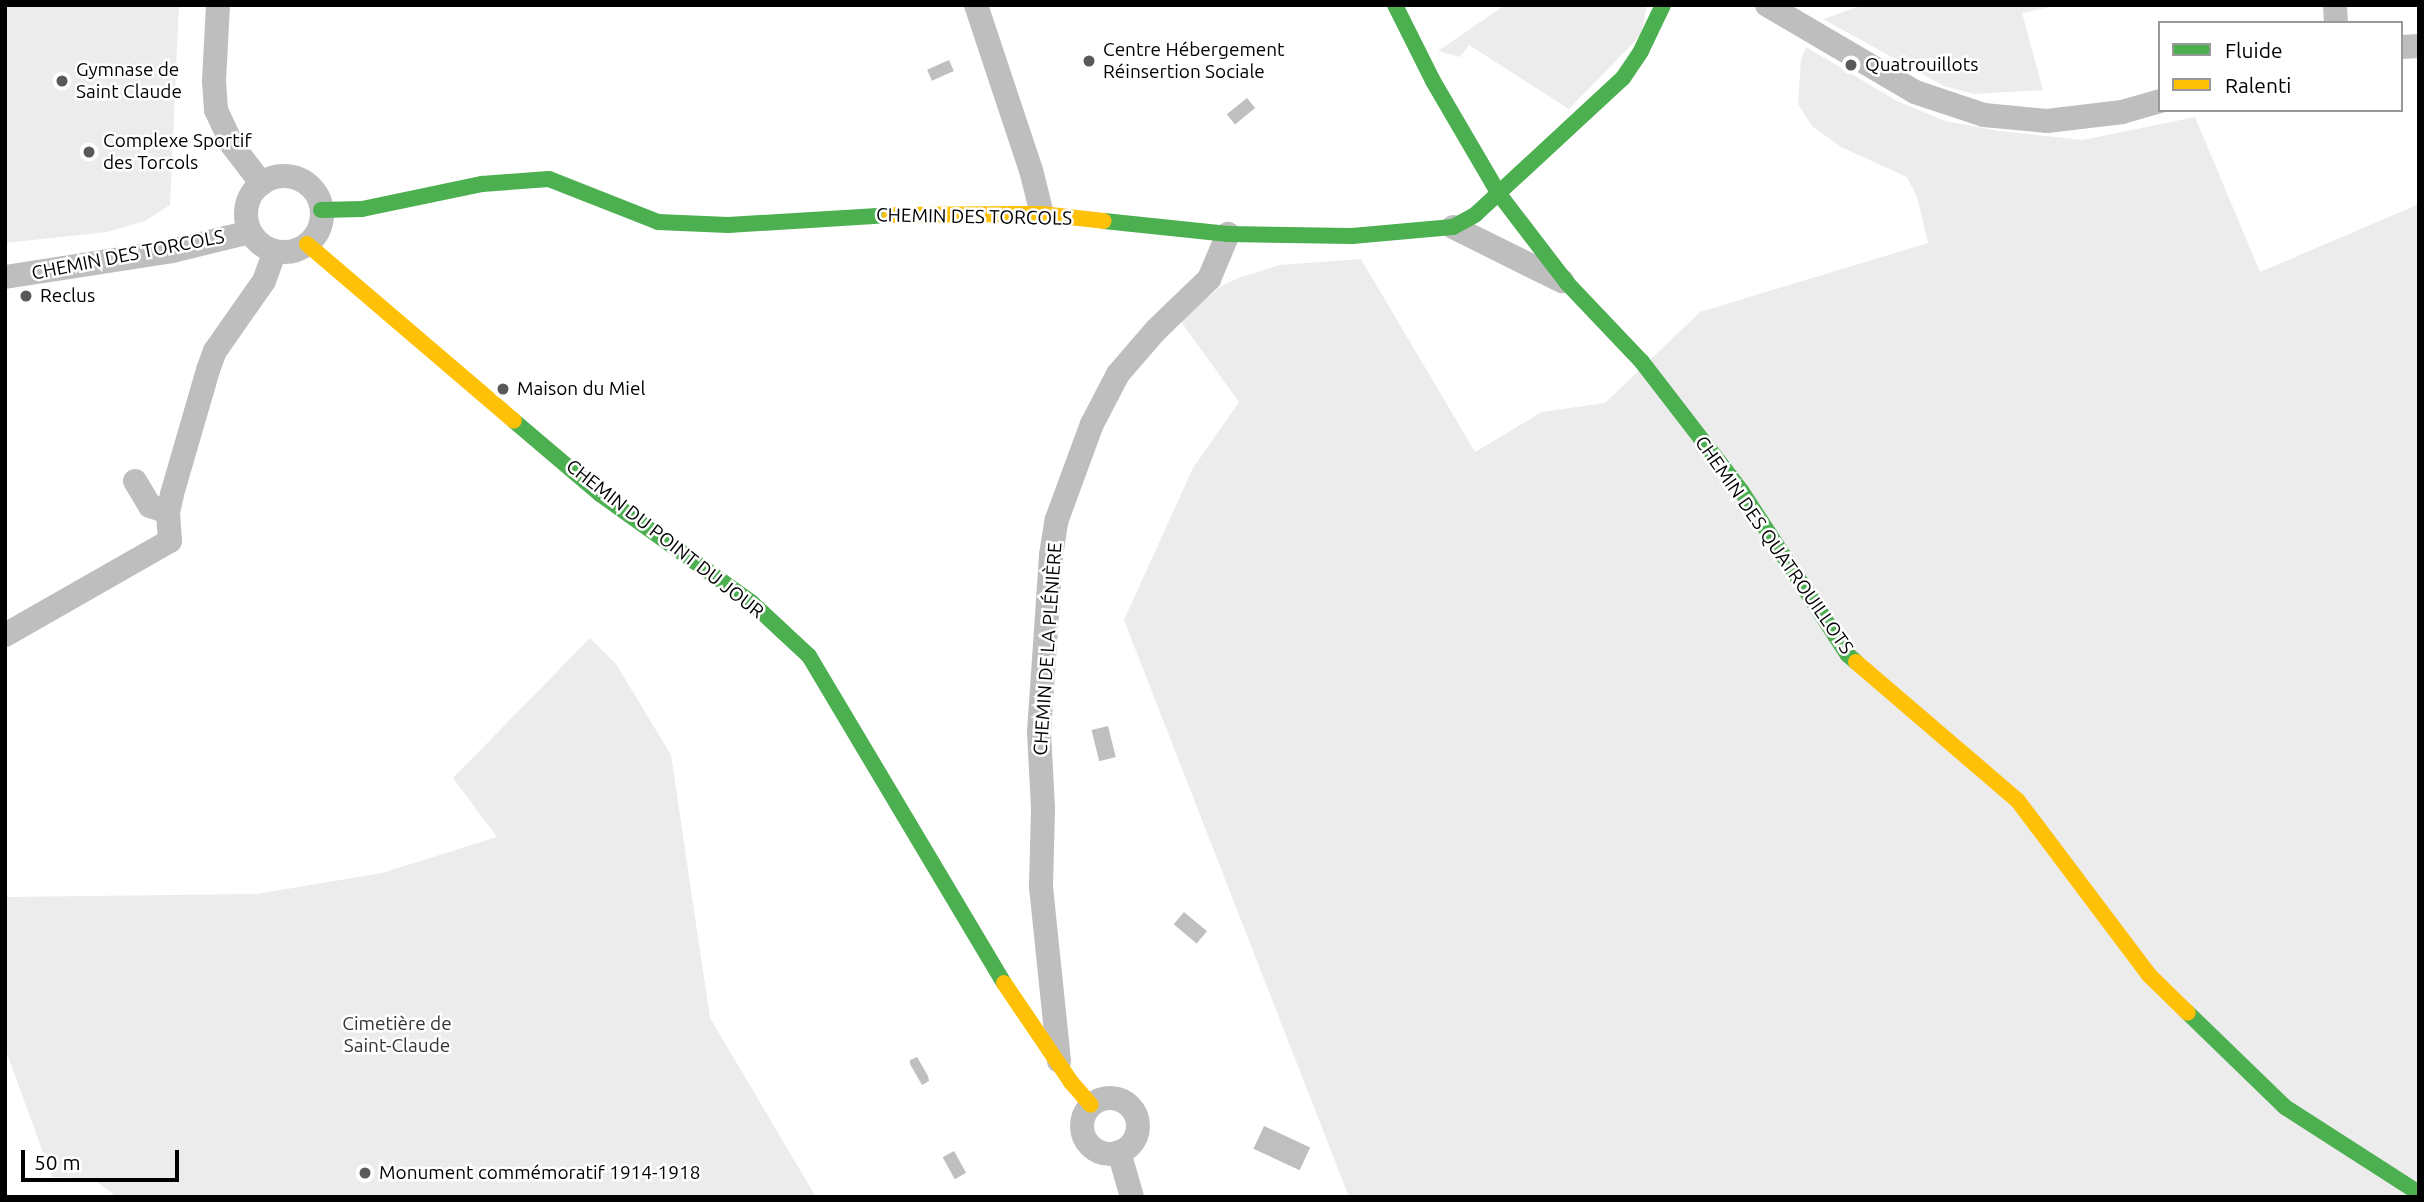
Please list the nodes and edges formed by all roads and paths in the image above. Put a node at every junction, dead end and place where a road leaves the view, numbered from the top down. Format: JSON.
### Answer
{"nodes":[{"id":1,"x":218,"y":5,"type":"edge"},
{"id":2,"x":976,"y":5,"type":"edge"},
{"id":3,"x":1395,"y":5,"type":"edge"},
{"id":4,"x":1663,"y":5,"type":"edge"},
{"id":5,"x":1767,"y":5,"type":"edge"},
{"id":6,"x":2158,"y":102,"type":"edge"},
{"id":7,"x":262,"y":184,"type":"junction"},
{"id":8,"x":1499,"y":194,"type":"junction"},
{"id":9,"x":321,"y":210,"type":"junction"},
{"id":10,"x":1042,"y":214,"type":"junction"},
{"id":11,"x":1453,"y":227,"type":"junction"},
{"id":12,"x":250,"y":232,"type":"junction"},
{"id":13,"x":1228,"y":234,"type":"junction"},
{"id":14,"x":307,"y":244,"type":"junction"},
{"id":15,"x":275,"y":251,"type":"junction"},
{"id":16,"x":5,"y":277,"type":"edge"},
{"id":17,"x":1567,"y":283,"type":"junction"},
{"id":18,"x":135,"y":481,"type":"dead end"},
{"id":19,"x":168,"y":512,"type":"junction"},
{"id":20,"x":5,"y":635,"type":"edge"},
{"id":21,"x":1053,"y":997,"type":"junction"},
{"id":22,"x":1021,"y":1011,"type":"junction"},
{"id":23,"x":1059,"y":1065,"type":"junction"},
{"id":24,"x":1091,"y":1105,"type":"junction"},
{"id":25,"x":1119,"y":1152,"type":"junction"},
{"id":26,"x":2419,"y":1193,"type":"edge"},
{"id":27,"x":1132,"y":1197,"type":"edge"}],
"edges":[{"from":1,"to":7,"type":"street"},
{"from":2,"to":10,"type":"street"},
{"from":3,"to":8,"type":"street","name":"CHEMIN DES QUATROUILLOTS"},
{"from":4,"to":8,"type":"street","name":"CHEMIN DES TORCOLS"},
{"from":5,"to":6,"type":"street"},
{"from":7,"to":9,"type":"street"},
{"from":7,"to":12,"type":"street"},
{"from":8,"to":11,"type":"street","name":"CHEMIN DES TORCOLS"},
{"from":8,"to":17,"type":"street","name":"CHEMIN DES QUATROUILLOTS"},
{"from":9,"to":10,"type":"street","name":"CHEMIN DES TORCOLS"},
{"from":9,"to":14,"type":"street"},
{"from":10,"to":13,"type":"street","name":"CHEMIN DES TORCOLS"},
{"from":11,"to":13,"type":"street","name":"CHEMIN DES TORCOLS"},
{"from":11,"to":17,"type":"street","name":"CHEMIN DES QUATROUILLOTS"},
{"from":12,"to":15,"type":"street"},
{"from":12,"to":16,"type":"street","name":"CHEMIN DES TORCOLS"},
{"from":13,"to":21,"type":"street","name":"CHEMIN DE LA PLÉNIÈRE"},
{"from":14,"to":15,"type":"street"},
{"from":14,"to":22,"type":"street","name":"CHEMIN DU POINT DU JOUR"},
{"from":15,"to":19,"type":"street"},
{"from":17,"to":26,"type":"street","name":"CHEMIN DES QUATROUILLOTS"},
{"from":18,"to":19,"type":"street"},
{"from":19,"to":20,"type":"street"},
{"from":21,"to":22,"type":"street"},
{"from":21,"to":23,"type":"street","name":"CHEMIN DE LA PLÉNIÈRE"},
{"from":22,"to":23,"type":"street","name":"CHEMIN DU POINT DU JOUR"},
{"from":23,"to":24,"type":"street","name":"CHEMIN DU POINT DU JOUR"},
{"from":24,"to":25,"type":"street"},
{"from":24,"to":25,"type":"street"},
{"from":25,"to":27,"type":"street"}]}
